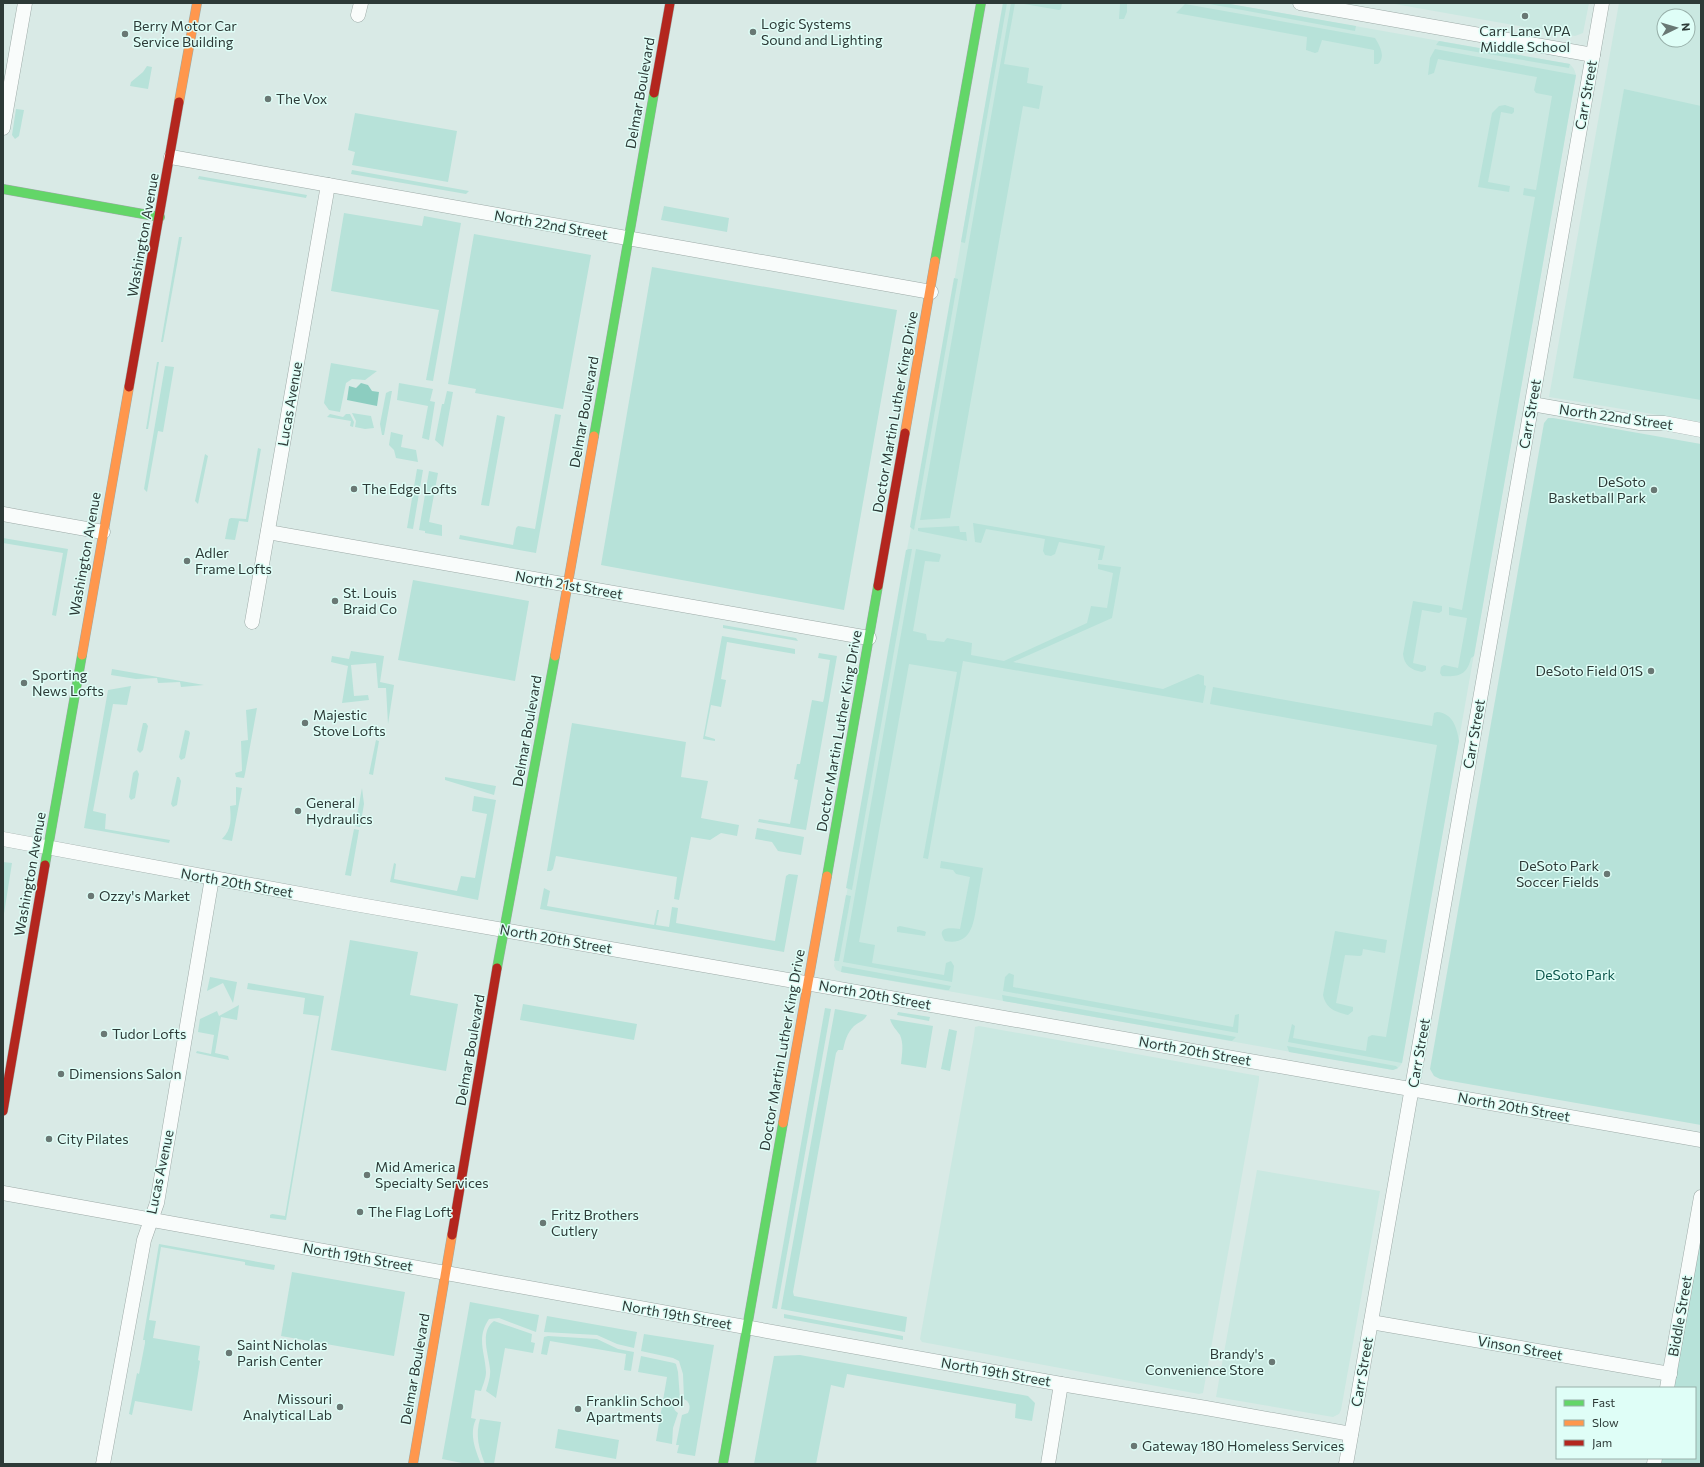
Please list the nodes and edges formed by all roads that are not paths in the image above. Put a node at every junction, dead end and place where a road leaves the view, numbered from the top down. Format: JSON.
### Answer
{"nodes":[{"id":1,"x":25,"y":3,"type":"edge"},
{"id":2,"x":197,"y":3,"type":"edge"},
{"id":3,"x":670,"y":3,"type":"edge"},
{"id":4,"x":982,"y":3,"type":"edge"},
{"id":5,"x":1304,"y":3,"type":"edge"},
{"id":6,"x":1602,"y":3,"type":"edge"},
{"id":7,"x":1593,"y":55,"type":"junction"},
{"id":8,"x":3,"y":128,"type":"edge"},
{"id":9,"x":171,"y":157,"type":"junction"},
{"id":10,"x":328,"y":186,"type":"junction"},
{"id":11,"x":3,"y":190,"type":"edge"},
{"id":12,"x":160,"y":217,"type":"junction"},
{"id":13,"x":628,"y":239,"type":"junction"},
{"id":14,"x":931,"y":292,"type":"junction"},
{"id":15,"x":1532,"y":404,"type":"junction"},
{"id":16,"x":1701,"y":430,"type":"edge"},
{"id":17,"x":3,"y":514,"type":"edge"},
{"id":18,"x":103,"y":532,"type":"junction"},
{"id":19,"x":268,"y":532,"type":"junction"},
{"id":20,"x":568,"y":585,"type":"junction"},
{"id":21,"x":252,"y":622,"type":"dead end"},
{"id":22,"x":869,"y":638,"type":"junction"},
{"id":23,"x":3,"y":839,"type":"edge"},
{"id":24,"x":49,"y":848,"type":"junction"},
{"id":25,"x":212,"y":878,"type":"junction"},
{"id":26,"x":504,"y":930,"type":"junction"},
{"id":27,"x":808,"y":983,"type":"junction"},
{"id":28,"x":1412,"y":1089,"type":"junction"},
{"id":29,"x":3,"y":1111,"type":"edge"},
{"id":30,"x":1701,"y":1140,"type":"edge"},
{"id":31,"x":3,"y":1193,"type":"edge"},
{"id":32,"x":1701,"y":1197,"type":"edge"},
{"id":33,"x":151,"y":1220,"type":"junction"},
{"id":34,"x":446,"y":1273,"type":"junction"},
{"id":35,"x":1371,"y":1322,"type":"junction"},
{"id":36,"x":747,"y":1327,"type":"junction"},
{"id":37,"x":1668,"y":1381,"type":"edge"},
{"id":38,"x":1062,"y":1384,"type":"junction"},
{"id":39,"x":1351,"y":1434,"type":"junction"},
{"id":40,"x":103,"y":1464,"type":"edge"},
{"id":41,"x":413,"y":1464,"type":"edge"},
{"id":42,"x":723,"y":1464,"type":"edge"},
{"id":43,"x":1048,"y":1464,"type":"edge"},
{"id":44,"x":1346,"y":1464,"type":"edge"}],
"edges":[{"from":1,"to":8,"type":"street"},
{"from":2,"to":9,"type":"main road","name":"Washington Avenue"},
{"from":3,"to":13,"type":"main road","name":"Delmar Boulevard"},
{"from":4,"to":14,"type":"main road","name":"Doctor Martin Luther King Drive"},
{"from":5,"to":7,"type":"street"},
{"from":6,"to":7,"type":"street","name":"Carr Street"},
{"from":7,"to":15,"type":"street","name":"Carr Street"},
{"from":9,"to":10,"type":"street","name":"North 22nd Street"},
{"from":9,"to":12,"type":"main road","name":"Washington Avenue"},
{"from":10,"to":13,"type":"street","name":"North 22nd Street"},
{"from":10,"to":19,"type":"street","name":"Lucas Avenue"},
{"from":11,"to":12,"type":"main road"},
{"from":12,"to":18,"type":"main road","name":"Washington Avenue"},
{"from":13,"to":14,"type":"street","name":"North 22nd Street"},
{"from":13,"to":20,"type":"main road","name":"Delmar Boulevard"},
{"from":14,"to":22,"type":"main road","name":"Doctor Martin Luther King Drive"},
{"from":15,"to":16,"type":"street","name":"North 22nd Street"},
{"from":15,"to":28,"type":"street","name":"Carr Street"},
{"from":17,"to":18,"type":"street"},
{"from":18,"to":24,"type":"main road","name":"Washington Avenue"},
{"from":19,"to":20,"type":"street","name":"North 21st Street"},
{"from":19,"to":21,"type":"street","name":"Lucas Avenue"},
{"from":20,"to":22,"type":"street","name":"North 21st Street"},
{"from":20,"to":26,"type":"main road","name":"Delmar Boulevard"},
{"from":22,"to":27,"type":"main road","name":"Doctor Martin Luther King Drive"},
{"from":23,"to":24,"type":"street","name":"North 20th Street"},
{"from":24,"to":25,"type":"street","name":"North 20th Street"},
{"from":24,"to":29,"type":"main road","name":"Washington Avenue"},
{"from":25,"to":26,"type":"street","name":"North 20th Street"},
{"from":25,"to":33,"type":"street","name":"Lucas Avenue"},
{"from":26,"to":27,"type":"street","name":"North 20th Street"},
{"from":26,"to":34,"type":"main road","name":"Delmar Boulevard"},
{"from":27,"to":28,"type":"street","name":"North 20th Street"},
{"from":27,"to":36,"type":"main road","name":"Doctor Martin Luther King Drive"},
{"from":28,"to":30,"type":"street","name":"North 20th Street"},
{"from":28,"to":35,"type":"street","name":"Carr Street"},
{"from":31,"to":33,"type":"street","name":"North 19th Street"},
{"from":32,"to":37,"type":"street","name":"Biddle Street"},
{"from":33,"to":34,"type":"street","name":"North 19th Street"},
{"from":33,"to":40,"type":"street","name":"Lucas Avenue"},
{"from":34,"to":36,"type":"street","name":"North 19th Street"},
{"from":34,"to":41,"type":"main road","name":"Delmar Boulevard"},
{"from":35,"to":37,"type":"street","name":"Vinson Street"},
{"from":35,"to":39,"type":"street","name":"Carr Street"},
{"from":36,"to":38,"type":"street","name":"North 19th Street"},
{"from":36,"to":42,"type":"main road","name":"Doctor Martin Luther King Drive"},
{"from":38,"to":39,"type":"street","name":"North 19th Street"},
{"from":38,"to":43,"type":"street"},
{"from":39,"to":44,"type":"street","name":"Carr Street"}]}
